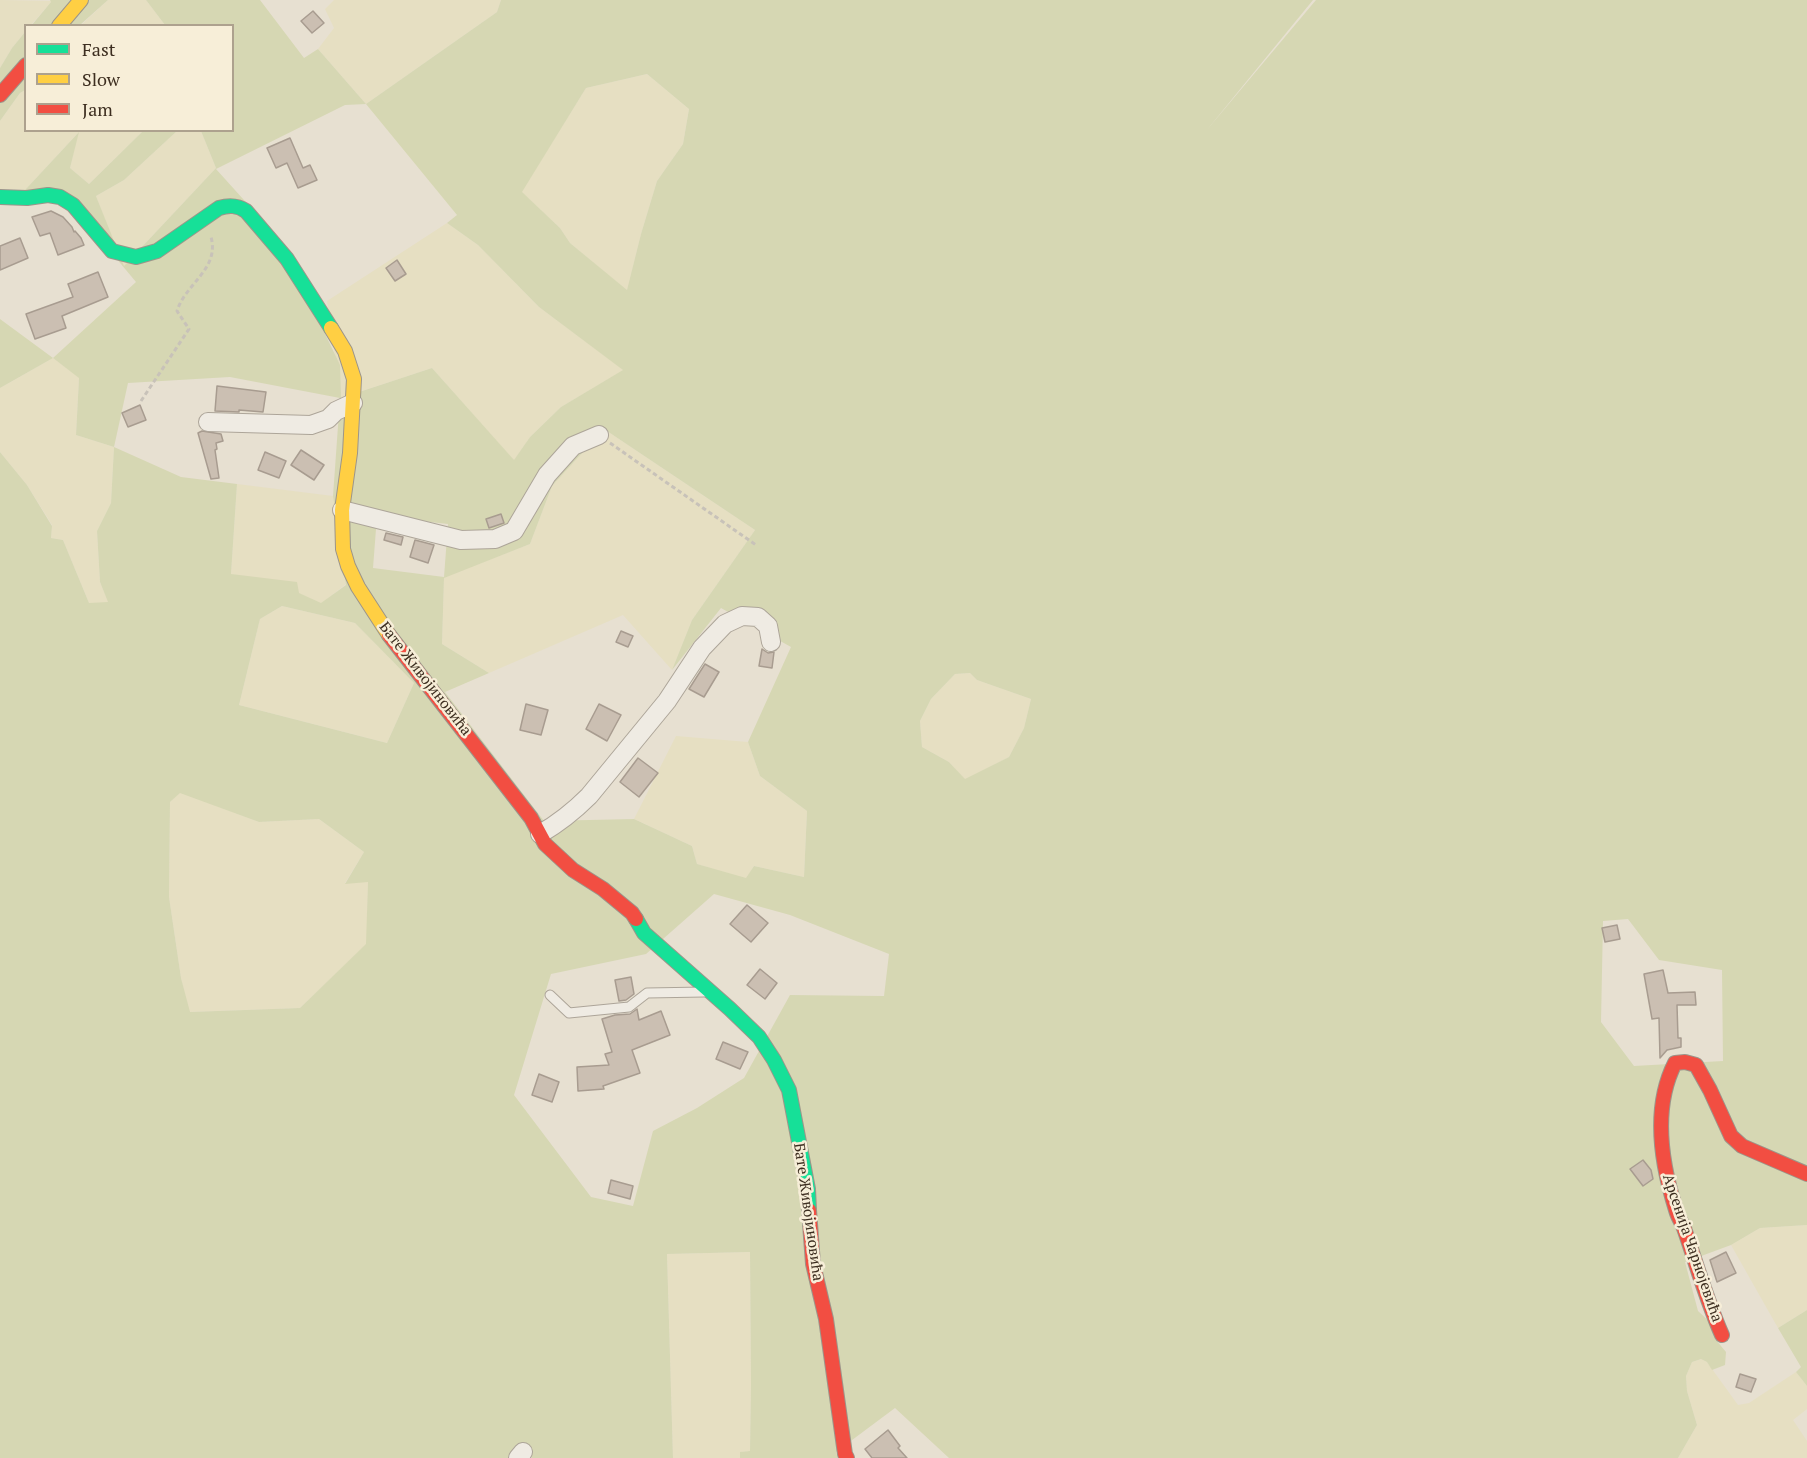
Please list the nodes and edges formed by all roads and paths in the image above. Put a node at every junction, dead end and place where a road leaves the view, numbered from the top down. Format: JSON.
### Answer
{"nodes":[{"id":1,"x":81,"y":0,"type":"edge"},
{"id":2,"x":61,"y":24,"type":"edge"},
{"id":3,"x":24,"y":67,"type":"edge"},
{"id":4,"x":0,"y":95,"type":"edge"},
{"id":5,"x":0,"y":197,"type":"edge"},
{"id":6,"x":205,"y":218,"type":"junction"},
{"id":7,"x":141,"y":401,"type":"dead end"},
{"id":8,"x":352,"y":403,"type":"junction"},
{"id":9,"x":208,"y":422,"type":"dead end"},
{"id":10,"x":599,"y":435,"type":"joint"},
{"id":11,"x":342,"y":510,"type":"junction"},
{"id":12,"x":756,"y":545,"type":"dead end"},
{"id":13,"x":771,"y":642,"type":"dead end"},
{"id":14,"x":540,"y":834,"type":"junction"},
{"id":15,"x":712,"y":992,"type":"junction"},
{"id":16,"x":550,"y":995,"type":"dead end"},
{"id":17,"x":1807,"y":1174,"type":"edge"},
{"id":18,"x":1722,"y":1335,"type":"dead end"},
{"id":19,"x":847,"y":1458,"type":"edge"}],
"edges":[{"from":1,"to":2,"type":"street"},
{"from":3,"to":4,"type":"street"},
{"from":5,"to":6,"type":"street","name":"Бате Живојиновића"},
{"from":6,"to":7,"type":"path"},
{"from":6,"to":8,"type":"street","name":"Бате Живојиновића"},
{"from":8,"to":9,"type":"street"},
{"from":8,"to":11,"type":"street","name":"Бате Живојиновића"},
{"from":10,"to":11,"type":"street"},
{"from":10,"to":12,"type":"path"},
{"from":11,"to":14,"type":"street","name":"Бате Живојиновића"},
{"from":13,"to":14,"type":"street"},
{"from":14,"to":15,"type":"street","name":"Бате Живојиновића"},
{"from":15,"to":16,"type":"lane"},
{"from":15,"to":19,"type":"street","name":"Бате Живојиновића"},
{"from":17,"to":18,"type":"street","name":"Арсенија Чарнојевића"}]}
